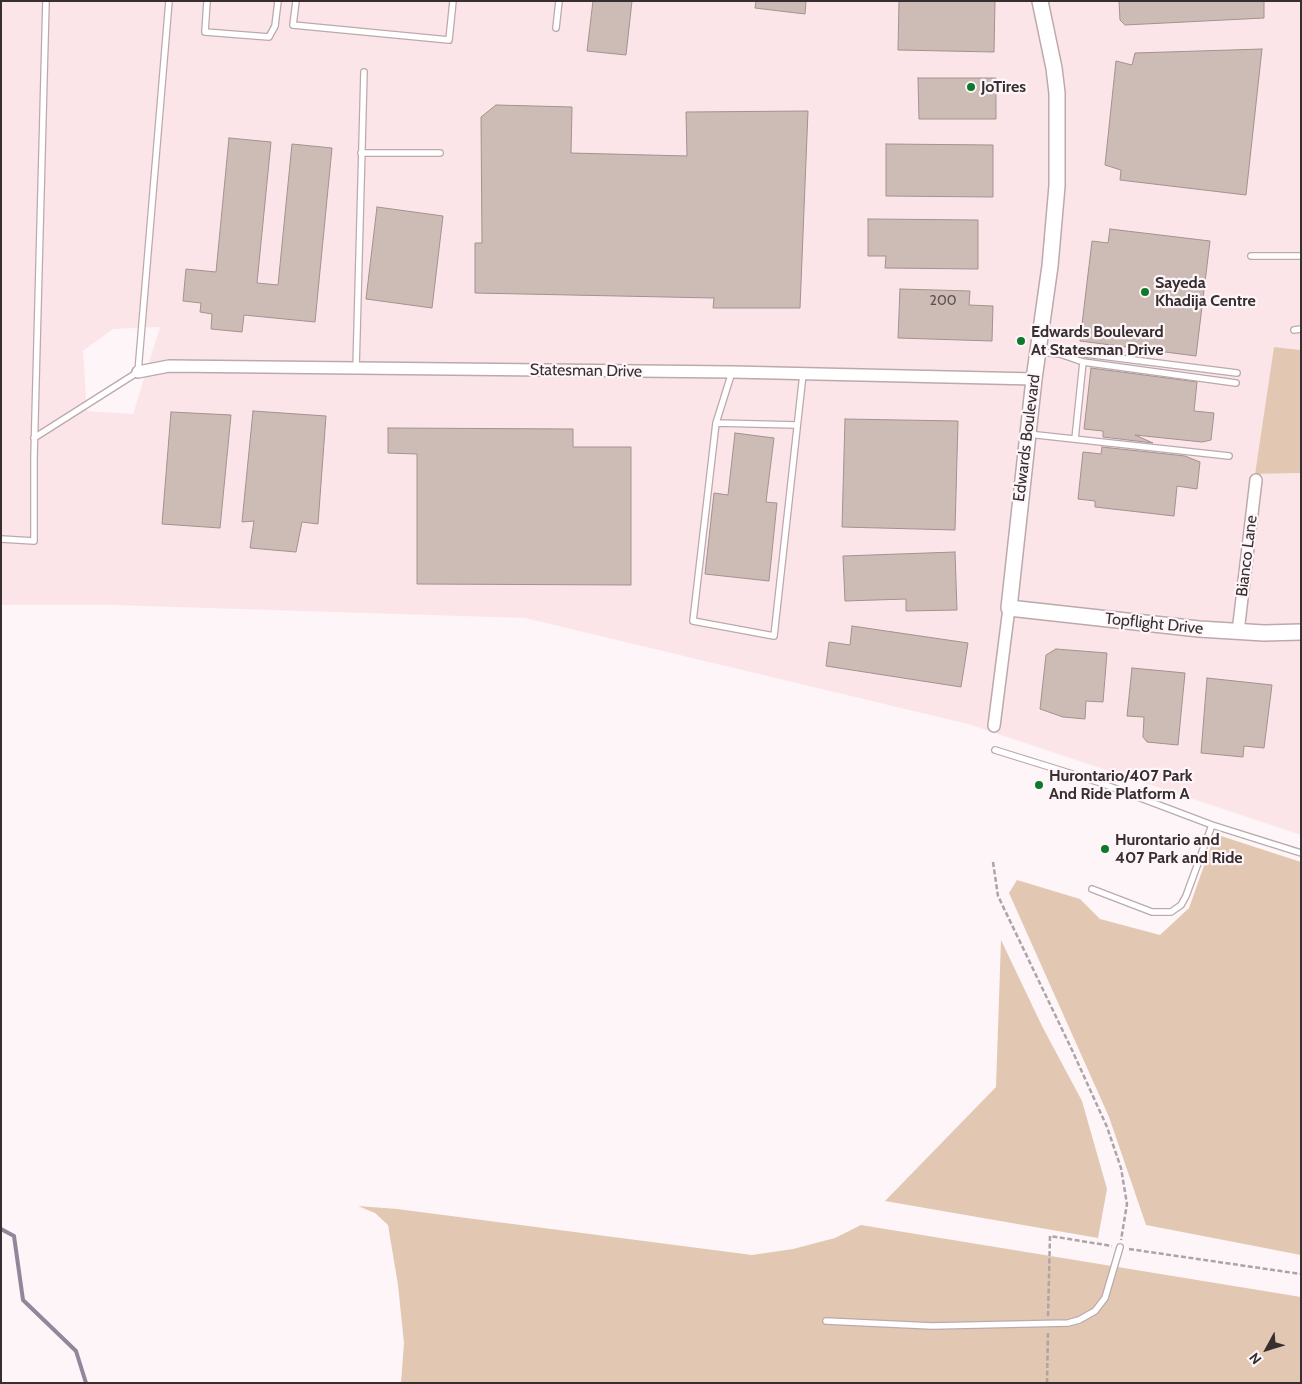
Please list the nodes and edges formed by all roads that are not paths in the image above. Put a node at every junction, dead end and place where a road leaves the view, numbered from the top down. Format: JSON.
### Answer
{"nodes":[{"id":1,"x":46,"y":1,"type":"edge"},
{"id":2,"x":169,"y":1,"type":"edge"},
{"id":3,"x":207,"y":1,"type":"edge"},
{"id":4,"x":278,"y":1,"type":"edge"},
{"id":5,"x":296,"y":1,"type":"edge"},
{"id":6,"x":453,"y":1,"type":"edge"},
{"id":7,"x":559,"y":1,"type":"edge"},
{"id":8,"x":1040,"y":1,"type":"edge"},
{"id":9,"x":556,"y":28,"type":"dead end"},
{"id":10,"x":364,"y":72,"type":"dead end"},
{"id":11,"x":440,"y":152,"type":"dead end"},
{"id":12,"x":361,"y":153,"type":"junction"},
{"id":13,"x":1251,"y":256,"type":"dead end"},
{"id":14,"x":1301,"y":256,"type":"edge"},
{"id":15,"x":1037,"y":352,"type":"junction"},
{"id":16,"x":1066,"y":356,"type":"junction"},
{"id":17,"x":1083,"y":362,"type":"junction"},
{"id":18,"x":356,"y":369,"type":"junction"},
{"id":19,"x":138,"y":372,"type":"junction"},
{"id":20,"x":732,"y":372,"type":"junction"},
{"id":21,"x":1237,"y":373,"type":"dead end"},
{"id":22,"x":803,"y":374,"type":"junction"},
{"id":23,"x":1034,"y":379,"type":"junction"},
{"id":24,"x":1236,"y":384,"type":"dead end"},
{"id":25,"x":716,"y":423,"type":"junction"},
{"id":26,"x":797,"y":425,"type":"junction"},
{"id":27,"x":1028,"y":434,"type":"junction"},
{"id":28,"x":34,"y":438,"type":"junction"},
{"id":29,"x":1075,"y":439,"type":"junction"},
{"id":30,"x":1229,"y":456,"type":"dead end"},
{"id":31,"x":1256,"y":480,"type":"dead end"},
{"id":32,"x":1,"y":540,"type":"edge"},
{"id":33,"x":1009,"y":608,"type":"junction"},
{"id":34,"x":1238,"y":632,"type":"junction"},
{"id":35,"x":1301,"y":632,"type":"edge"},
{"id":36,"x":994,"y":726,"type":"dead end"},
{"id":37,"x":996,"y":750,"type":"dead end"},
{"id":38,"x":1212,"y":825,"type":"junction"},
{"id":39,"x":1301,"y":853,"type":"edge"},
{"id":40,"x":1092,"y":889,"type":"dead end"},
{"id":41,"x":1120,"y":1247,"type":"road end"},
{"id":42,"x":826,"y":1322,"type":"dead end"}],
"edges":[{"from":1,"to":28,"type":"lane"},
{"from":2,"to":19,"type":"lane"},
{"from":3,"to":4,"type":"lane"},
{"from":5,"to":6,"type":"lane"},
{"from":7,"to":9,"type":"lane"},
{"from":8,"to":15,"type":"street","name":"Edwards Boulevard"},
{"from":10,"to":12,"type":"lane"},
{"from":11,"to":12,"type":"lane"},
{"from":12,"to":18,"type":"lane"},
{"from":13,"to":14,"type":"lane"},
{"from":15,"to":16,"type":"lane"},
{"from":15,"to":23,"type":"street","name":"Edwards Boulevard"},
{"from":16,"to":17,"type":"lane"},
{"from":16,"to":21,"type":"lane"},
{"from":17,"to":24,"type":"lane"},
{"from":17,"to":29,"type":"lane"},
{"from":18,"to":19,"type":"street","name":"Statesman Drive"},
{"from":18,"to":20,"type":"street","name":"Statesman Drive"},
{"from":19,"to":28,"type":"lane"},
{"from":20,"to":22,"type":"street","name":"Statesman Drive"},
{"from":20,"to":25,"type":"lane"},
{"from":22,"to":23,"type":"street","name":"Statesman Drive"},
{"from":22,"to":26,"type":"lane"},
{"from":23,"to":27,"type":"street","name":"Edwards Boulevard"},
{"from":25,"to":26,"type":"lane"},
{"from":25,"to":26,"type":"lane"},
{"from":27,"to":29,"type":"lane"},
{"from":27,"to":33,"type":"street","name":"Edwards Boulevard"},
{"from":28,"to":32,"type":"lane"},
{"from":29,"to":30,"type":"lane"},
{"from":31,"to":34,"type":"street","name":"Bianco Lane"},
{"from":33,"to":34,"type":"street","name":"Topflight Drive"},
{"from":33,"to":36,"type":"street","name":"Edwards Boulevard"},
{"from":34,"to":35,"type":"street","name":"Topflight Drive"},
{"from":37,"to":38,"type":"lane"},
{"from":38,"to":39,"type":"lane"},
{"from":38,"to":40,"type":"lane"},
{"from":41,"to":42,"type":"lane"}]}
